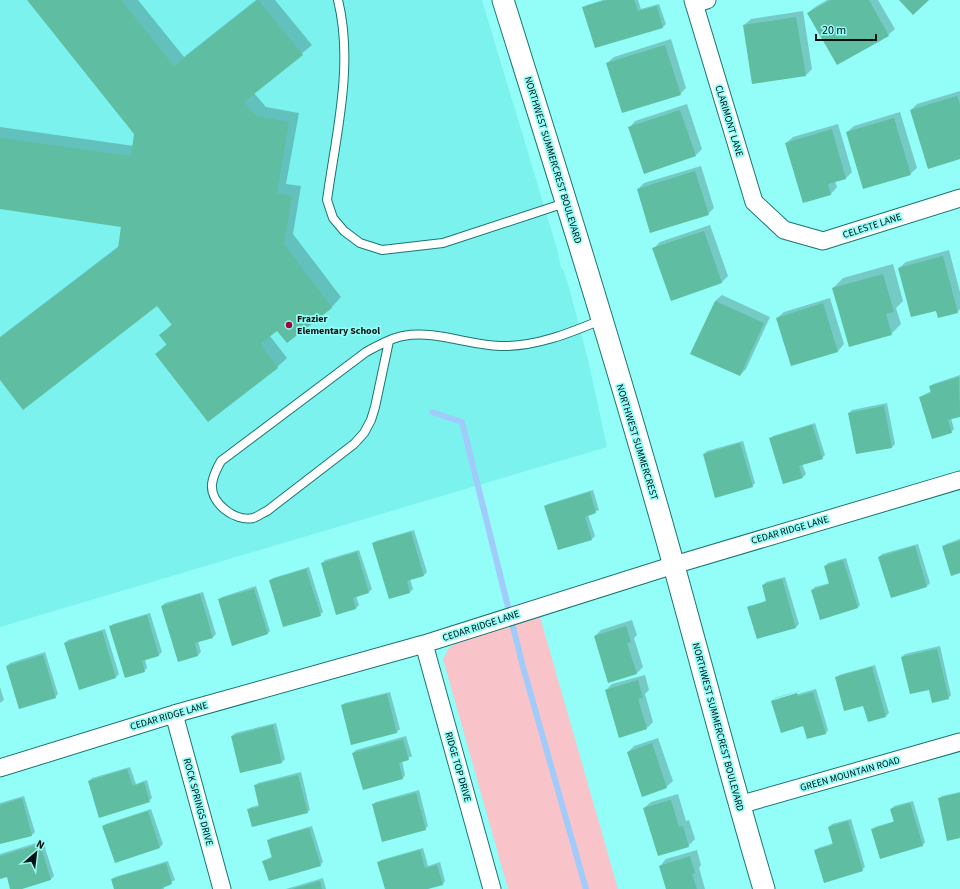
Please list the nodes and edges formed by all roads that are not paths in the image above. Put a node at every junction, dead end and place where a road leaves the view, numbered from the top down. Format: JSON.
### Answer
{"nodes":[{"id":1,"x":338,"y":0,"type":"edge"},
{"id":2,"x":502,"y":0,"type":"edge"},
{"id":3,"x":698,"y":1,"type":"edge"},
{"id":4,"x":960,"y":198,"type":"edge"},
{"id":5,"x":567,"y":203,"type":"junction"},
{"id":6,"x":784,"y":230,"type":"joint"},
{"id":7,"x":601,"y":320,"type":"junction"},
{"id":8,"x":389,"y":341,"type":"junction"},
{"id":9,"x":960,"y":480,"type":"edge"},
{"id":10,"x":674,"y":565,"type":"junction"},
{"id":11,"x":424,"y":644,"type":"junction"},
{"id":12,"x":174,"y":714,"type":"junction"},
{"id":13,"x":960,"y":742,"type":"edge"},
{"id":14,"x":0,"y":768,"type":"edge"},
{"id":15,"x":739,"y":805,"type":"junction"},
{"id":16,"x":222,"y":889,"type":"edge"},
{"id":17,"x":492,"y":889,"type":"edge"},
{"id":18,"x":764,"y":889,"type":"edge"}],
"edges":[{"from":1,"to":5,"type":"lane"},
{"from":2,"to":5,"type":"street","name":"NORTHWEST SUMMERCREST BOULEVARD"},
{"from":3,"to":6,"type":"street","name":"CLARIMONT LANE"},
{"from":4,"to":6,"type":"street","name":"CELESTE LANE"},
{"from":5,"to":7,"type":"street","name":"NORTHWEST SUMMERCREST BOULEVARD"},
{"from":7,"to":8,"type":"lane"},
{"from":7,"to":10,"type":"street","name":"NORTHWEST SUMMERCREST"},
{"from":8,"to":8,"type":"lane"},
{"from":9,"to":10,"type":"street","name":"CEDAR RIDGE LANE"},
{"from":10,"to":11,"type":"street","name":"CEDAR RIDGE LANE"},
{"from":10,"to":15,"type":"street","name":"NORTHWEST SUMMERCREST BOULEVARD"},
{"from":11,"to":12,"type":"street","name":"CEDAR RIDGE LANE"},
{"from":11,"to":17,"type":"street","name":"RIDGE TOP DRIVE"},
{"from":12,"to":14,"type":"street","name":"CEDAR RIDGE LANE"},
{"from":12,"to":16,"type":"street","name":"ROCK SPRINGS DRIVE"},
{"from":13,"to":15,"type":"street","name":"GREEN MOUNTAIN ROAD"},
{"from":15,"to":18,"type":"street","name":"NORTHWEST SUMMERCREST BOULEVARD"}]}
